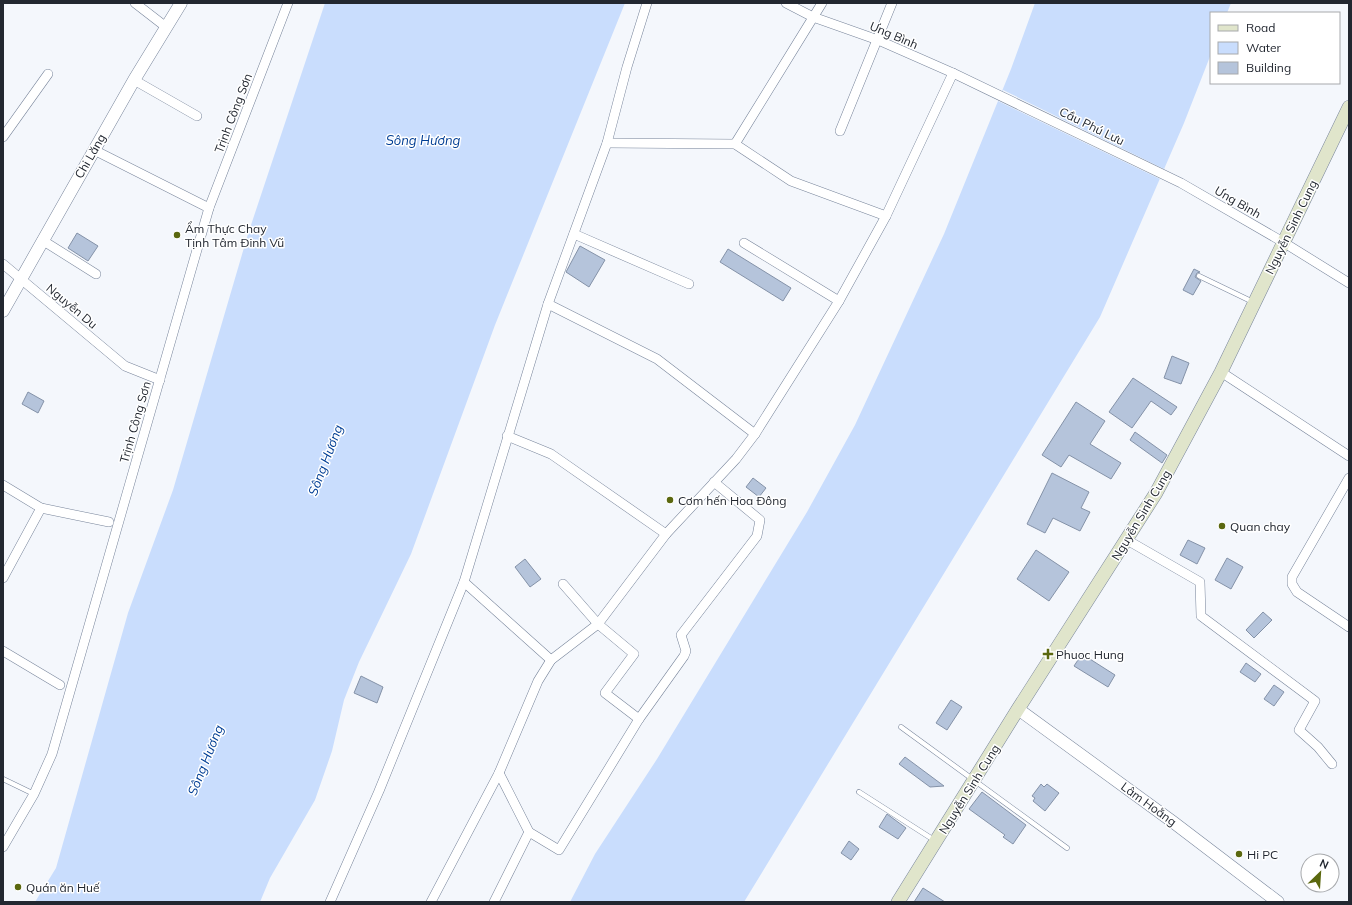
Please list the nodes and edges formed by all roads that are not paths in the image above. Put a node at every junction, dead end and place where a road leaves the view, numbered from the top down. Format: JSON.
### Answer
{"nodes":[{"id":1,"x":135,"y":3,"type":"edge"},
{"id":2,"x":181,"y":3,"type":"edge"},
{"id":3,"x":288,"y":3,"type":"edge"},
{"id":4,"x":647,"y":3,"type":"edge"},
{"id":5,"x":786,"y":3,"type":"edge"},
{"id":6,"x":822,"y":3,"type":"edge"},
{"id":7,"x":892,"y":3,"type":"edge"},
{"id":8,"x":813,"y":17,"type":"junction"},
{"id":9,"x":166,"y":27,"type":"junction"},
{"id":10,"x":878,"y":40,"type":"junction"},
{"id":11,"x":953,"y":73,"type":"junction"},
{"id":12,"x":48,"y":74,"type":"dead end"},
{"id":13,"x":134,"y":80,"type":"junction"},
{"id":14,"x":993,"y":92,"type":"joint"},
{"id":15,"x":1349,"y":107,"type":"edge"},
{"id":16,"x":197,"y":116,"type":"dead end"},
{"id":17,"x":840,"y":131,"type":"dead end"},
{"id":18,"x":3,"y":137,"type":"edge"},
{"id":19,"x":607,"y":143,"type":"junction"},
{"id":20,"x":735,"y":144,"type":"junction"},
{"id":21,"x":94,"y":150,"type":"junction"},
{"id":22,"x":1181,"y":183,"type":"joint"},
{"id":23,"x":209,"y":208,"type":"junction"},
{"id":24,"x":886,"y":216,"type":"junction"},
{"id":25,"x":574,"y":234,"type":"junction"},
{"id":26,"x":42,"y":240,"type":"junction"},
{"id":27,"x":1283,"y":242,"type":"junction"},
{"id":28,"x":744,"y":243,"type":"dead end"},
{"id":29,"x":3,"y":264,"type":"edge"},
{"id":30,"x":96,"y":274,"type":"dead end"},
{"id":31,"x":1199,"y":276,"type":"dead end"},
{"id":32,"x":21,"y":279,"type":"junction"},
{"id":33,"x":1349,"y":283,"type":"edge"},
{"id":34,"x":689,"y":284,"type":"dead end"},
{"id":35,"x":839,"y":301,"type":"junction"},
{"id":36,"x":1254,"y":303,"type":"junction"},
{"id":37,"x":548,"y":304,"type":"junction"},
{"id":38,"x":3,"y":311,"type":"edge"},
{"id":39,"x":1221,"y":372,"type":"junction"},
{"id":40,"x":160,"y":380,"type":"junction"},
{"id":41,"x":755,"y":434,"type":"junction"},
{"id":42,"x":507,"y":436,"type":"junction"},
{"id":43,"x":1349,"y":456,"type":"edge"},
{"id":44,"x":1349,"y":478,"type":"edge"},
{"id":45,"x":714,"y":482,"type":"junction"},
{"id":46,"x":3,"y":486,"type":"edge"},
{"id":47,"x":41,"y":508,"type":"junction"},
{"id":48,"x":109,"y":522,"type":"dead end"},
{"id":49,"x":666,"y":534,"type":"junction"},
{"id":50,"x":1127,"y":540,"type":"junction"},
{"id":51,"x":3,"y":578,"type":"edge"},
{"id":52,"x":464,"y":582,"type":"junction"},
{"id":53,"x":563,"y":584,"type":"dead end"},
{"id":54,"x":598,"y":624,"type":"junction"},
{"id":55,"x":1349,"y":627,"type":"edge"},
{"id":56,"x":3,"y":651,"type":"edge"},
{"id":57,"x":551,"y":660,"type":"junction"},
{"id":58,"x":60,"y":685,"type":"dead end"},
{"id":59,"x":1018,"y":709,"type":"junction"},
{"id":60,"x":639,"y":720,"type":"junction"},
{"id":61,"x":901,"y":727,"type":"dead end"},
{"id":62,"x":1332,"y":764,"type":"dead end"},
{"id":63,"x":499,"y":773,"type":"junction"},
{"id":64,"x":3,"y":779,"type":"edge"},
{"id":65,"x":974,"y":779,"type":"junction"},
{"id":66,"x":859,"y":792,"type":"dead end"},
{"id":67,"x":34,"y":794,"type":"junction"},
{"id":68,"x":529,"y":832,"type":"junction"},
{"id":69,"x":936,"y":841,"type":"junction"},
{"id":70,"x":3,"y":847,"type":"edge"},
{"id":71,"x":1067,"y":848,"type":"dead end"},
{"id":72,"x":330,"y":902,"type":"edge"},
{"id":73,"x":431,"y":902,"type":"edge"},
{"id":74,"x":494,"y":902,"type":"edge"},
{"id":75,"x":898,"y":902,"type":"edge"},
{"id":76,"x":1278,"y":902,"type":"edge"}],
"edges":[{"from":1,"to":9,"type":"street"},
{"from":2,"to":9,"type":"street","name":"Chi Lăng"},
{"from":3,"to":23,"type":"street","name":"Trịnh Công Sơn"},
{"from":4,"to":19,"type":"street"},
{"from":5,"to":8,"type":"street","name":"Ưng Bình"},
{"from":6,"to":8,"type":"street"},
{"from":7,"to":10,"type":"street"},
{"from":8,"to":10,"type":"street","name":"Ưng Bình"},
{"from":8,"to":20,"type":"street"},
{"from":9,"to":13,"type":"street","name":"Chi Lăng"},
{"from":10,"to":11,"type":"street","name":"Ưng Bình"},
{"from":10,"to":17,"type":"street"},
{"from":11,"to":14,"type":"street","name":"Ưng Bình"},
{"from":11,"to":24,"type":"street"},
{"from":12,"to":18,"type":"street"},
{"from":13,"to":16,"type":"street"},
{"from":13,"to":21,"type":"street","name":"Chi Lăng"},
{"from":14,"to":22,"type":"street","name":"Cầu Phú Lưu"},
{"from":15,"to":27,"type":"main road","name":"Nguyễn Sinh Cung"},
{"from":19,"to":20,"type":"street"},
{"from":19,"to":25,"type":"street"},
{"from":20,"to":24,"type":"street"},
{"from":21,"to":23,"type":"street"},
{"from":21,"to":26,"type":"street","name":"Chi Lăng"},
{"from":22,"to":27,"type":"street","name":"Ưng Bình"},
{"from":23,"to":40,"type":"street","name":"Trịnh Công Sơn"},
{"from":24,"to":35,"type":"street"},
{"from":25,"to":34,"type":"street"},
{"from":25,"to":37,"type":"street"},
{"from":26,"to":30,"type":"street"},
{"from":26,"to":32,"type":"street","name":"Chi Lăng"},
{"from":27,"to":33,"type":"street","name":"Ưng Bình"},
{"from":27,"to":36,"type":"main road","name":"Nguyễn Sinh Cung"},
{"from":28,"to":35,"type":"street"},
{"from":29,"to":32,"type":"street","name":"Nguyễn Du"},
{"from":31,"to":36,"type":"lane"},
{"from":32,"to":38,"type":"street","name":"Chi Lăng"},
{"from":32,"to":40,"type":"street","name":"Nguyễn Du"},
{"from":35,"to":41,"type":"street"},
{"from":36,"to":39,"type":"main road","name":"Nguyễn Sinh Cung"},
{"from":37,"to":41,"type":"street"},
{"from":37,"to":42,"type":"street"},
{"from":39,"to":43,"type":"street"},
{"from":39,"to":50,"type":"main road","name":"Nguyễn Sinh Cung"},
{"from":40,"to":67,"type":"street","name":"Trịnh Công Sơn"},
{"from":41,"to":45,"type":"street"},
{"from":42,"to":49,"type":"street"},
{"from":42,"to":52,"type":"street"},
{"from":44,"to":55,"type":"street"},
{"from":45,"to":49,"type":"street"},
{"from":45,"to":60,"type":"street"},
{"from":46,"to":47,"type":"street"},
{"from":47,"to":48,"type":"street"},
{"from":47,"to":51,"type":"street"},
{"from":49,"to":54,"type":"street"},
{"from":50,"to":59,"type":"main road","name":"Nguyễn Sinh Cung"},
{"from":50,"to":62,"type":"street"},
{"from":52,"to":57,"type":"street"},
{"from":52,"to":72,"type":"street"},
{"from":53,"to":54,"type":"street"},
{"from":54,"to":57,"type":"street"},
{"from":54,"to":60,"type":"street"},
{"from":56,"to":58,"type":"street"},
{"from":57,"to":63,"type":"street"},
{"from":59,"to":65,"type":"main road","name":"Nguyễn Sinh Cung"},
{"from":59,"to":76,"type":"street","name":"Lâm Hoằng"},
{"from":60,"to":68,"type":"street"},
{"from":61,"to":65,"type":"lane"},
{"from":63,"to":68,"type":"street"},
{"from":63,"to":73,"type":"street"},
{"from":64,"to":67,"type":"lane"},
{"from":65,"to":69,"type":"main road","name":"Nguyễn Sinh Cung"},
{"from":65,"to":71,"type":"lane"},
{"from":66,"to":69,"type":"lane"},
{"from":67,"to":70,"type":"street","name":"Trịnh Công Sơn"},
{"from":68,"to":74,"type":"street"},
{"from":69,"to":75,"type":"main road","name":"Nguyễn Sinh Cung"}]}
